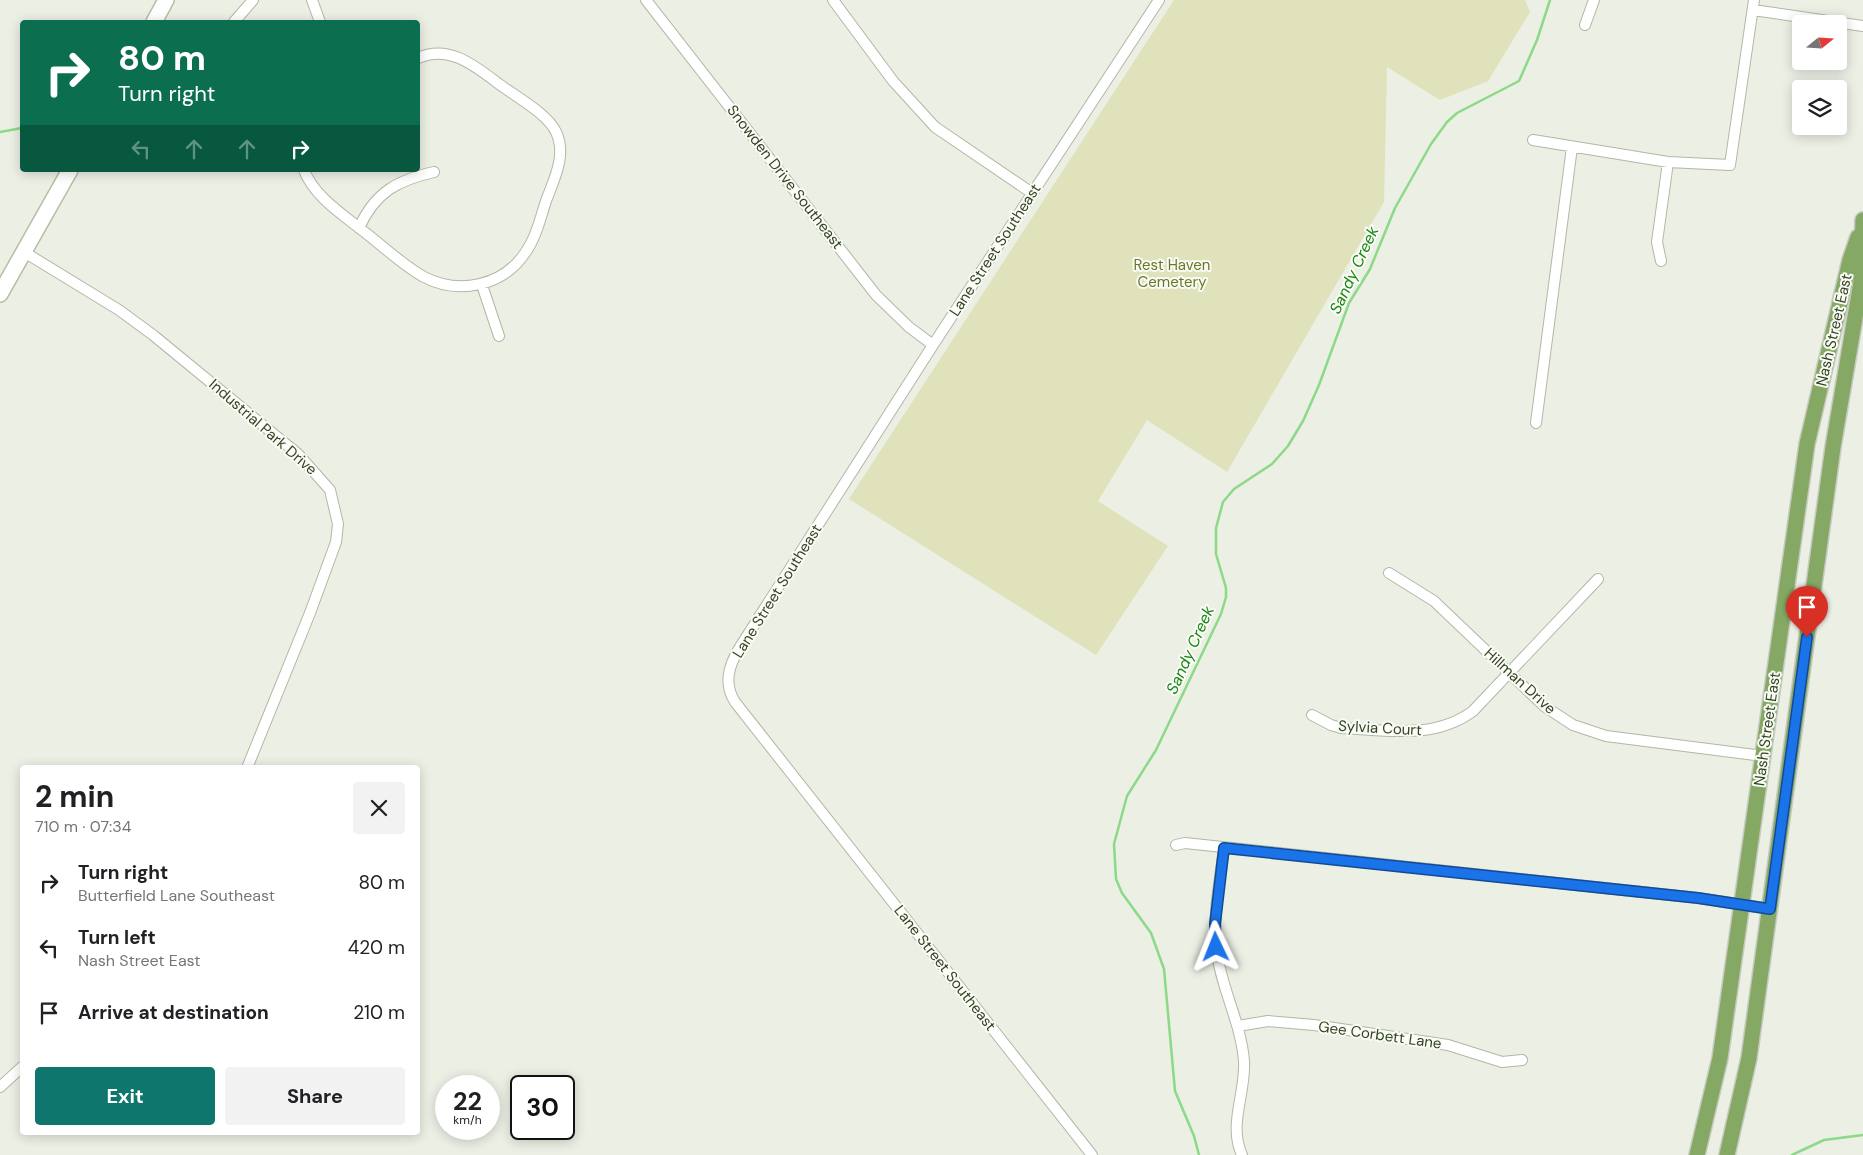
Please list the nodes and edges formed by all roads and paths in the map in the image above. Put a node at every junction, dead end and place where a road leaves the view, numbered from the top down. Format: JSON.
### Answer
{"nodes":[{"id":1,"x":166,"y":0,"type":"edge"},
{"id":2,"x":253,"y":0,"type":"edge"},
{"id":3,"x":312,"y":0,"type":"edge"},
{"id":4,"x":646,"y":0,"type":"edge"},
{"id":5,"x":1159,"y":0,"type":"edge"},
{"id":6,"x":1594,"y":0,"type":"edge"},
{"id":7,"x":835,"y":1,"type":"edge"},
{"id":8,"x":1753,"y":5,"type":"edge"},
{"id":9,"x":155,"y":20,"type":"edge"},
{"id":10,"x":236,"y":20,"type":"edge"},
{"id":11,"x":319,"y":20,"type":"edge"},
{"id":12,"x":1585,"y":25,"type":"dead end"},
{"id":13,"x":1863,"y":26,"type":"edge"},
{"id":14,"x":420,"y":58,"type":"edge"},
{"id":15,"x":1533,"y":140,"type":"dead end"},
{"id":16,"x":1572,"y":147,"type":"junction"},
{"id":17,"x":1668,"y":162,"type":"junction"},
{"id":18,"x":69,"y":172,"type":"edge"},
{"id":19,"x":305,"y":172,"type":"edge"},
{"id":20,"x":434,"y":172,"type":"dead end"},
{"id":21,"x":1032,"y":193,"type":"junction"},
{"id":22,"x":1863,"y":223,"type":"edge"},
{"id":23,"x":360,"y":228,"type":"junction"},
{"id":24,"x":24,"y":252,"type":"junction"},
{"id":25,"x":1661,"y":261,"type":"dead end"},
{"id":26,"x":482,"y":285,"type":"junction"},
{"id":27,"x":0,"y":294,"type":"edge"},
{"id":28,"x":499,"y":336,"type":"dead end"},
{"id":29,"x":933,"y":345,"type":"junction"},
{"id":30,"x":1536,"y":423,"type":"dead end"},
{"id":31,"x":1388,"y":573,"type":"dead end"},
{"id":32,"x":1598,"y":579,"type":"dead end"},
{"id":33,"x":1509,"y":672,"type":"junction"},
{"id":34,"x":1312,"y":715,"type":"dead end"},
{"id":35,"x":1763,"y":756,"type":"junction"},
{"id":36,"x":248,"y":765,"type":"edge"},
{"id":37,"x":1176,"y":845,"type":"dead end"},
{"id":38,"x":1224,"y":848,"type":"junction"},
{"id":39,"x":1742,"y":905,"type":"junction"},
{"id":40,"x":1770,"y":909,"type":"junction"},
{"id":41,"x":1238,"y":1026,"type":"junction"},
{"id":42,"x":1522,"y":1060,"type":"dead end"},
{"id":43,"x":20,"y":1069,"type":"edge"},
{"id":44,"x":0,"y":1087,"type":"edge"},
{"id":45,"x":1092,"y":1155,"type":"edge"},
{"id":46,"x":1242,"y":1155,"type":"edge"},
{"id":47,"x":1697,"y":1155,"type":"edge"},
{"id":48,"x":1727,"y":1155,"type":"edge"}],
"edges":[{"from":1,"to":9,"type":"street"},
{"from":2,"to":10,"type":"street"},
{"from":3,"to":11,"type":"street"},
{"from":4,"to":29,"type":"street","name":"Snowden Drive Southeast"},
{"from":5,"to":21,"type":"street","name":"Lane Street Southeast"},
{"from":6,"to":12,"type":"street"},
{"from":7,"to":21,"type":"street"},
{"from":8,"to":13,"type":"street"},
{"from":8,"to":17,"type":"street"},
{"from":14,"to":26,"type":"street"},
{"from":15,"to":16,"type":"street"},
{"from":16,"to":17,"type":"street"},
{"from":16,"to":30,"type":"street"},
{"from":17,"to":25,"type":"street"},
{"from":18,"to":24,"type":"street"},
{"from":19,"to":23,"type":"street"},
{"from":20,"to":23,"type":"street"},
{"from":21,"to":29,"type":"street","name":"Lane Street Southeast"},
{"from":22,"to":35,"type":"main road","name":"Nash Street East"},
{"from":22,"to":40,"type":"main road","name":"Nash Street East"},
{"from":23,"to":26,"type":"street"},
{"from":24,"to":27,"type":"street"},
{"from":24,"to":36,"type":"street","name":"Industrial Park Drive"},
{"from":26,"to":28,"type":"street"},
{"from":29,"to":45,"type":"street","name":"Lane Street Southeast"},
{"from":31,"to":33,"type":"street","name":"Hillman Drive"},
{"from":32,"to":33,"type":"street","name":"Sylvia Court"},
{"from":33,"to":34,"type":"street","name":"Sylvia Court"},
{"from":33,"to":35,"type":"street","name":"Hillman Drive"},
{"from":35,"to":39,"type":"main road","name":"Nash Street East"},
{"from":37,"to":38,"type":"street"},
{"from":38,"to":39,"type":"street"},
{"from":38,"to":41,"type":"street"},
{"from":39,"to":40,"type":"street"},
{"from":39,"to":47,"type":"main road","name":"Nash Street East"},
{"from":40,"to":48,"type":"main road","name":"Nash Street East"},
{"from":41,"to":42,"type":"street","name":"Gee Corbett Lane"},
{"from":41,"to":46,"type":"street"},
{"from":43,"to":44,"type":"street"}]}
